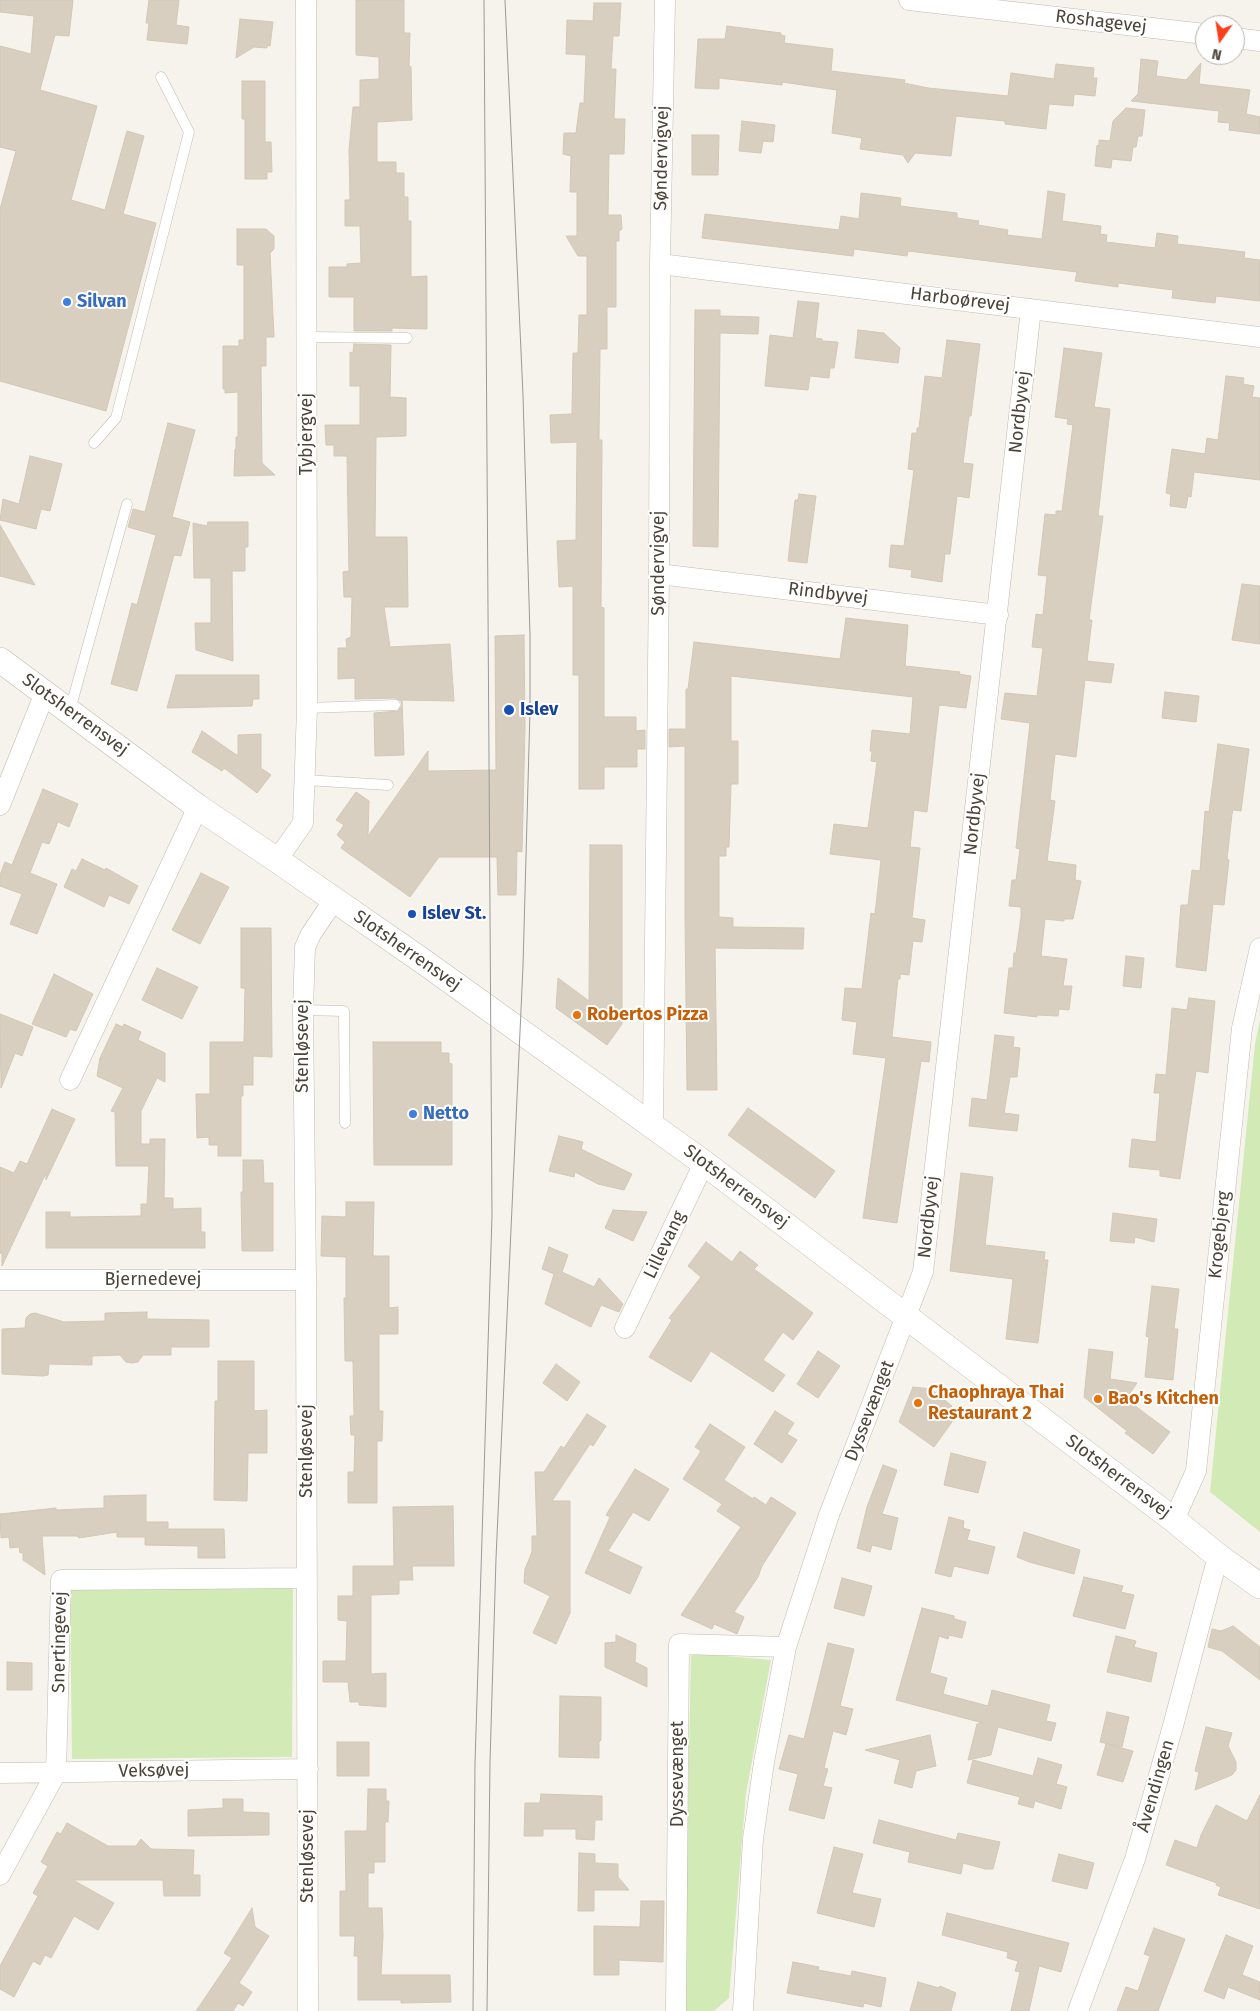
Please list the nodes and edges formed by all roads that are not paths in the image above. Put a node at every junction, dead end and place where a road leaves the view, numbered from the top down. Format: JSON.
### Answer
{"nodes":[{"id":1,"x":306,"y":0,"type":"edge"},
{"id":2,"x":665,"y":0,"type":"edge"},
{"id":3,"x":909,"y":0,"type":"edge"},
{"id":4,"x":1195,"y":33,"type":"edge"},
{"id":5,"x":1245,"y":39,"type":"edge"},
{"id":6,"x":1260,"y":41,"type":"edge"},
{"id":7,"x":161,"y":78,"type":"dead end"},
{"id":8,"x":660,"y":264,"type":"junction"},
{"id":9,"x":1031,"y":309,"type":"junction"},
{"id":10,"x":308,"y":337,"type":"junction"},
{"id":11,"x":1260,"y":337,"type":"edge"},
{"id":12,"x":407,"y":338,"type":"dead end"},
{"id":13,"x":94,"y":443,"type":"dead end"},
{"id":14,"x":127,"y":504,"type":"dead end"},
{"id":15,"x":659,"y":574,"type":"junction"},
{"id":16,"x":998,"y":615,"type":"junction"},
{"id":17,"x":0,"y":660,"type":"edge"},
{"id":18,"x":45,"y":693,"type":"junction"},
{"id":19,"x":395,"y":705,"type":"dead end"},
{"id":20,"x":306,"y":708,"type":"junction"},
{"id":21,"x":70,"y":710,"type":"junction"},
{"id":22,"x":305,"y":780,"type":"junction"},
{"id":23,"x":388,"y":785,"type":"dead end"},
{"id":24,"x":0,"y":805,"type":"edge"},
{"id":25,"x":198,"y":808,"type":"junction"},
{"id":26,"x":277,"y":860,"type":"junction"},
{"id":27,"x":334,"y":900,"type":"junction"},
{"id":28,"x":1260,"y":948,"type":"edge"},
{"id":29,"x":303,"y":1010,"type":"junction"},
{"id":30,"x":70,"y":1080,"type":"dead end"},
{"id":31,"x":345,"y":1122,"type":"dead end"},
{"id":32,"x":653,"y":1126,"type":"junction"},
{"id":33,"x":704,"y":1163,"type":"junction"},
{"id":34,"x":0,"y":1280,"type":"edge"},
{"id":35,"x":306,"y":1280,"type":"junction"},
{"id":36,"x":907,"y":1317,"type":"junction"},
{"id":37,"x":625,"y":1328,"type":"dead end"},
{"id":38,"x":1174,"y":1520,"type":"junction"},
{"id":39,"x":1218,"y":1556,"type":"junction"},
{"id":40,"x":307,"y":1578,"type":"junction"},
{"id":41,"x":1260,"y":1586,"type":"edge"},
{"id":42,"x":786,"y":1648,"type":"junction"},
{"id":43,"x":308,"y":1770,"type":"junction"},
{"id":44,"x":56,"y":1772,"type":"junction"},
{"id":45,"x":0,"y":1773,"type":"edge"},
{"id":46,"x":0,"y":1875,"type":"edge"},
{"id":47,"x":308,"y":2011,"type":"edge"},
{"id":48,"x":676,"y":2011,"type":"edge"},
{"id":49,"x":743,"y":2011,"type":"edge"},
{"id":50,"x":1078,"y":2011,"type":"edge"}],
"edges":[{"from":1,"to":10,"type":"street","name":"Tybjergvej"},
{"from":2,"to":8,"type":"street","name":"Søndervigvej"},
{"from":3,"to":4,"type":"street","name":"Roshagevej"},
{"from":5,"to":6,"type":"street"},
{"from":7,"to":13,"type":"lane"},
{"from":8,"to":9,"type":"street","name":"Harboørevej"},
{"from":8,"to":15,"type":"street","name":"Søndervigvej"},
{"from":9,"to":11,"type":"street","name":"Harboørevej"},
{"from":9,"to":16,"type":"street","name":"Nordbyvej"},
{"from":10,"to":12,"type":"lane"},
{"from":10,"to":20,"type":"street","name":"Tybjergvej"},
{"from":14,"to":21,"type":"lane"},
{"from":15,"to":16,"type":"street","name":"Rindbyvej"},
{"from":15,"to":32,"type":"street","name":"Søndervigvej"},
{"from":16,"to":36,"type":"street","name":"Nordbyvej"},
{"from":17,"to":18,"type":"street","name":"Slotsherrensvej"},
{"from":18,"to":21,"type":"street","name":"Slotsherrensvej"},
{"from":18,"to":24,"type":"street"},
{"from":19,"to":20,"type":"lane"},
{"from":20,"to":22,"type":"street","name":"Tybjergvej"},
{"from":21,"to":25,"type":"street","name":"Slotsherrensvej"},
{"from":22,"to":23,"type":"lane"},
{"from":22,"to":26,"type":"street","name":"Tybjergvej"},
{"from":25,"to":26,"type":"street","name":"Slotsherrensvej"},
{"from":25,"to":30,"type":"street"},
{"from":26,"to":27,"type":"street","name":"Slotsherrensvej"},
{"from":27,"to":29,"type":"street","name":"Stenløsevej"},
{"from":27,"to":32,"type":"street","name":"Slotsherrensvej"},
{"from":28,"to":38,"type":"street","name":"Krogebjerg"},
{"from":29,"to":31,"type":"lane"},
{"from":29,"to":35,"type":"street","name":"Stenløsevej"},
{"from":32,"to":33,"type":"street","name":"Slotsherrensvej"},
{"from":33,"to":36,"type":"street","name":"Slotsherrensvej"},
{"from":33,"to":37,"type":"street","name":"Lillevang"},
{"from":34,"to":35,"type":"street","name":"Bjernedevej"},
{"from":35,"to":40,"type":"street","name":"Stenløsevej"},
{"from":36,"to":38,"type":"street","name":"Slotsherrensvej"},
{"from":36,"to":42,"type":"street","name":"Dyssevænget"},
{"from":38,"to":39,"type":"street","name":"Slotsherrensvej"},
{"from":39,"to":41,"type":"street","name":"Slotsherrensvej"},
{"from":39,"to":50,"type":"street","name":"Åvendingen"},
{"from":40,"to":43,"type":"street","name":"Stenløsevej"},
{"from":40,"to":44,"type":"street","name":"Snertingevej"},
{"from":42,"to":48,"type":"street","name":"Dyssevænget"},
{"from":42,"to":49,"type":"street","name":"Dyssevænget"},
{"from":43,"to":44,"type":"street","name":"Veksøvej"},
{"from":43,"to":47,"type":"street","name":"Stenløsevej"},
{"from":44,"to":45,"type":"street","name":"Veksøvej"},
{"from":44,"to":46,"type":"street","name":"Snertingevej"}]}
